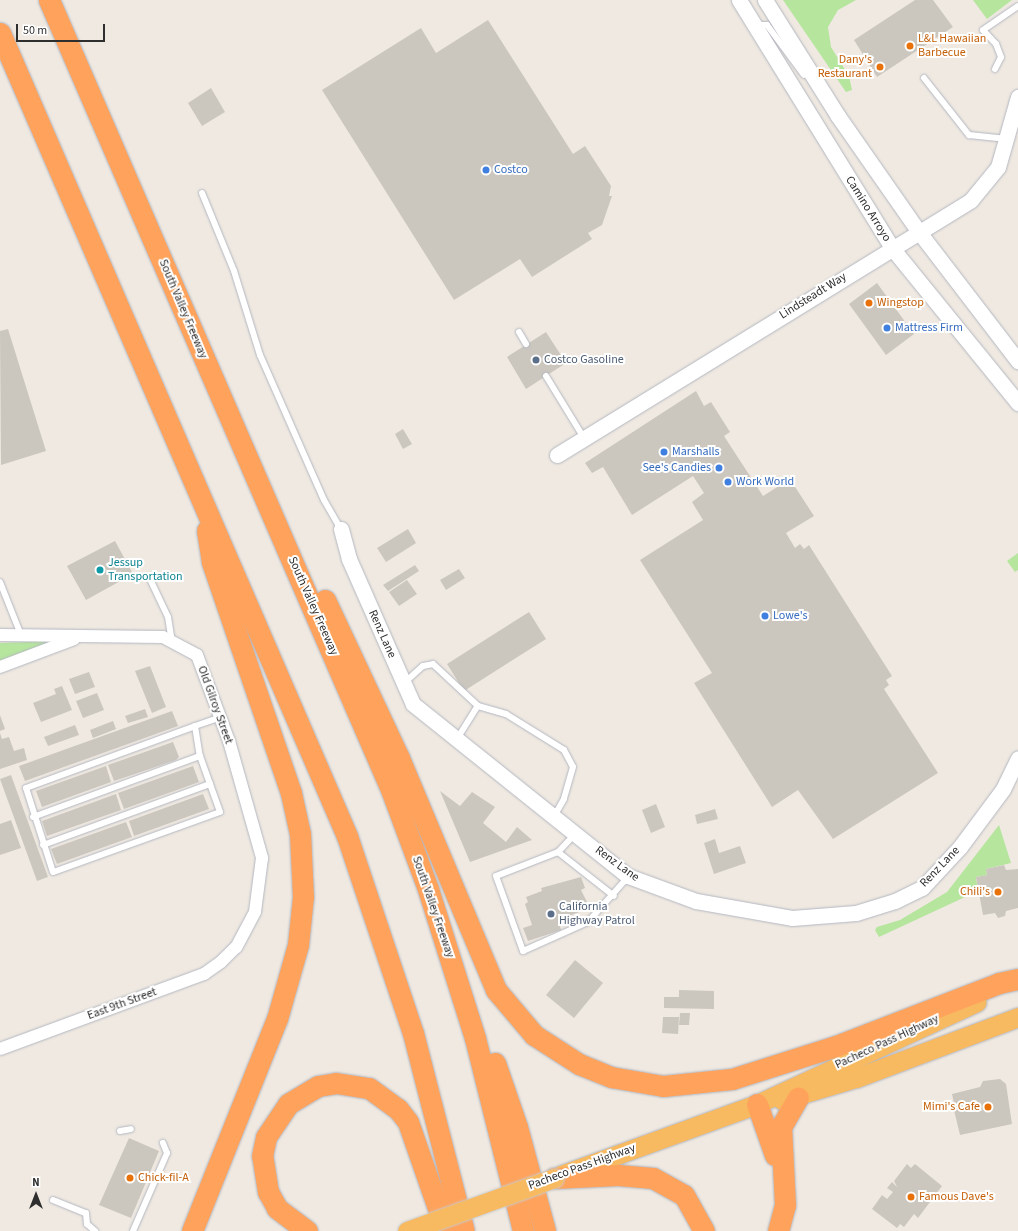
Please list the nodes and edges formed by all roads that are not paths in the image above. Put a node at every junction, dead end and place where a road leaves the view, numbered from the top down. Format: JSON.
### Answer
{"nodes":[{"id":1,"x":49,"y":0,"type":"edge"},
{"id":2,"x":739,"y":0,"type":"edge"},
{"id":3,"x":765,"y":0,"type":"edge"},
{"id":4,"x":1018,"y":6,"type":"edge"},
{"id":5,"x":755,"y":25,"type":"junction"},
{"id":6,"x":0,"y":33,"type":"edge"},
{"id":7,"x":994,"y":69,"type":"dead end"},
{"id":8,"x":924,"y":78,"type":"dead end"},
{"id":9,"x":1018,"y":97,"type":"edge"},
{"id":10,"x":833,"y":107,"type":"junction"},
{"id":11,"x":1005,"y":139,"type":"junction"},
{"id":12,"x":202,"y":193,"type":"dead end"},
{"id":13,"x":919,"y":232,"type":"junction"},
{"id":14,"x":892,"y":248,"type":"junction"},
{"id":15,"x":186,"y":316,"type":"junction"},
{"id":16,"x":519,"y":332,"type":"dead end"},
{"id":17,"x":526,"y":344,"type":"dead end"},
{"id":18,"x":1018,"y":361,"type":"edge"},
{"id":19,"x":546,"y":376,"type":"dead end"},
{"id":20,"x":1018,"y":403,"type":"edge"},
{"id":21,"x":584,"y":438,"type":"junction"},
{"id":22,"x":557,"y":455,"type":"dead end"},
{"id":23,"x":204,"y":506,"type":"junction"},
{"id":24,"x":341,"y":529,"type":"joint"},
{"id":25,"x":149,"y":577,"type":"dead end"},
{"id":26,"x":0,"y":582,"type":"edge"},
{"id":27,"x":0,"y":634,"type":"edge"},
{"id":28,"x":21,"y":635,"type":"junction"},
{"id":29,"x":79,"y":637,"type":"junction"},
{"id":30,"x":172,"y":642,"type":"junction"},
{"id":31,"x":0,"y":667,"type":"edge"},
{"id":32,"x":404,"y":683,"type":"junction"},
{"id":33,"x":478,"y":706,"type":"junction"},
{"id":34,"x":221,"y":717,"type":"junction"},
{"id":35,"x":195,"y":726,"type":"junction"},
{"id":36,"x":457,"y":739,"type":"junction"},
{"id":37,"x":200,"y":756,"type":"junction"},
{"id":38,"x":1018,"y":758,"type":"edge"},
{"id":39,"x":1018,"y":776,"type":"edge"},
{"id":40,"x":210,"y":784,"type":"junction"},
{"id":41,"x":1004,"y":789,"type":"junction"},
{"id":42,"x":554,"y":816,"type":"junction"},
{"id":43,"x":33,"y":817,"type":"junction"},
{"id":44,"x":576,"y":832,"type":"junction"},
{"id":45,"x":43,"y":845,"type":"junction"},
{"id":46,"x":558,"y":852,"type":"junction"},
{"id":47,"x":628,"y":876,"type":"junction"},
{"id":48,"x":428,"y":889,"type":"junction"},
{"id":49,"x":614,"y":896,"type":"junction"},
{"id":50,"x":236,"y":947,"type":"joint"},
{"id":51,"x":1018,"y":979,"type":"edge"},
{"id":52,"x":1018,"y":984,"type":"edge"},
{"id":53,"x":1018,"y":1017,"type":"edge"},
{"id":54,"x":0,"y":1049,"type":"edge"},
{"id":55,"x":798,"y":1098,"type":"junction"},
{"id":56,"x":757,"y":1104,"type":"junction"},
{"id":57,"x":131,"y":1129,"type":"dead end"},
{"id":58,"x":120,"y":1131,"type":"dead end"},
{"id":59,"x":163,"y":1142,"type":"dead end"},
{"id":60,"x":781,"y":1172,"type":"junction"},
{"id":61,"x":554,"y":1178,"type":"junction"},
{"id":62,"x":53,"y":1200,"type":"dead end"},
{"id":63,"x":95,"y":1231,"type":"edge"},
{"id":64,"x":133,"y":1231,"type":"edge"},
{"id":65,"x":192,"y":1231,"type":"edge"},
{"id":66,"x":306,"y":1231,"type":"edge"},
{"id":67,"x":407,"y":1231,"type":"edge"},
{"id":68,"x":446,"y":1231,"type":"edge"},
{"id":69,"x":464,"y":1231,"type":"edge"},
{"id":70,"x":523,"y":1231,"type":"edge"},
{"id":71,"x":545,"y":1231,"type":"edge"},
{"id":72,"x":704,"y":1231,"type":"edge"},
{"id":73,"x":778,"y":1231,"type":"edge"}],
"edges":[{"from":1,"to":15,"type":"highway","name":"South Valley Freeway"},
{"from":2,"to":5,"type":"street","name":"Camino Arroyo"},
{"from":3,"to":10,"type":"street"},
{"from":4,"to":7,"type":"lane"},
{"from":5,"to":10,"type":"lane"},
{"from":5,"to":14,"type":"street","name":"Camino Arroyo"},
{"from":6,"to":23,"type":"highway"},
{"from":8,"to":11,"type":"lane"},
{"from":9,"to":11,"type":"street","name":"Lindsteadt Way"},
{"from":10,"to":13,"type":"street"},
{"from":11,"to":13,"type":"street","name":"Lindsteadt Way"},
{"from":12,"to":24,"type":"lane"},
{"from":13,"to":14,"type":"street","name":"Lindsteadt Way"},
{"from":13,"to":18,"type":"street"},
{"from":14,"to":20,"type":"street","name":"Camino Arroyo"},
{"from":14,"to":21,"type":"street","name":"Lindsteadt Way"},
{"from":15,"to":48,"type":"highway","name":"South Valley Freeway"},
{"from":15,"to":51,"type":"highway"},
{"from":16,"to":17,"type":"lane"},
{"from":19,"to":21,"type":"lane"},
{"from":21,"to":22,"type":"street","name":"Lindsteadt Way"},
{"from":23,"to":65,"type":"highway"},
{"from":23,"to":69,"type":"highway"},
{"from":24,"to":32,"type":"street","name":"Renz Lane"},
{"from":25,"to":30,"type":"lane"},
{"from":26,"to":28,"type":"lane"},
{"from":27,"to":28,"type":"street","name":"Old Gilroy Street"},
{"from":28,"to":29,"type":"street","name":"Old Gilroy Street"},
{"from":29,"to":30,"type":"street","name":"Old Gilroy Street"},
{"from":29,"to":31,"type":"street"},
{"from":30,"to":34,"type":"street","name":"Old Gilroy Street"},
{"from":32,"to":33,"type":"lane"},
{"from":32,"to":36,"type":"street","name":"Renz Lane"},
{"from":33,"to":36,"type":"lane"},
{"from":33,"to":42,"type":"lane"},
{"from":34,"to":35,"type":"lane"},
{"from":34,"to":50,"type":"street","name":"Old Gilroy Street"},
{"from":35,"to":37,"type":"lane"},
{"from":35,"to":43,"type":"lane"},
{"from":36,"to":42,"type":"street","name":"Renz Lane"},
{"from":37,"to":40,"type":"lane"},
{"from":37,"to":43,"type":"lane"},
{"from":38,"to":41,"type":"street","name":"Renz Lane"},
{"from":39,"to":41,"type":"street","name":"Renz Lane"},
{"from":40,"to":45,"type":"lane"},
{"from":40,"to":45,"type":"lane"},
{"from":41,"to":47,"type":"street","name":"Renz Lane"},
{"from":42,"to":44,"type":"street","name":"Renz Lane"},
{"from":43,"to":45,"type":"lane"},
{"from":44,"to":46,"type":"lane"},
{"from":44,"to":47,"type":"street","name":"Renz Lane"},
{"from":46,"to":49,"type":"lane"},
{"from":46,"to":49,"type":"lane"},
{"from":47,"to":49,"type":"lane"},
{"from":48,"to":70,"type":"highway","name":"South Valley Freeway"},
{"from":48,"to":71,"type":"highway"},
{"from":50,"to":54,"type":"street","name":"East 9th Street"},
{"from":52,"to":56,"type":"highway","name":"Pacheco Pass Highway"},
{"from":53,"to":55,"type":"highway","name":"Pacheco Pass Highway"},
{"from":55,"to":56,"type":"highway","name":"Pacheco Pass Highway"},
{"from":55,"to":60,"type":"highway"},
{"from":56,"to":60,"type":"highway"},
{"from":56,"to":61,"type":"highway","name":"Pacheco Pass Highway"},
{"from":57,"to":58,"type":"lane"},
{"from":59,"to":64,"type":"lane"},
{"from":60,"to":73,"type":"highway"},
{"from":61,"to":67,"type":"highway","name":"Pacheco Pass Highway","bridge":true},
{"from":61,"to":72,"type":"highway"},
{"from":62,"to":63,"type":"lane"},
{"from":66,"to":68,"type":"highway"}]}
